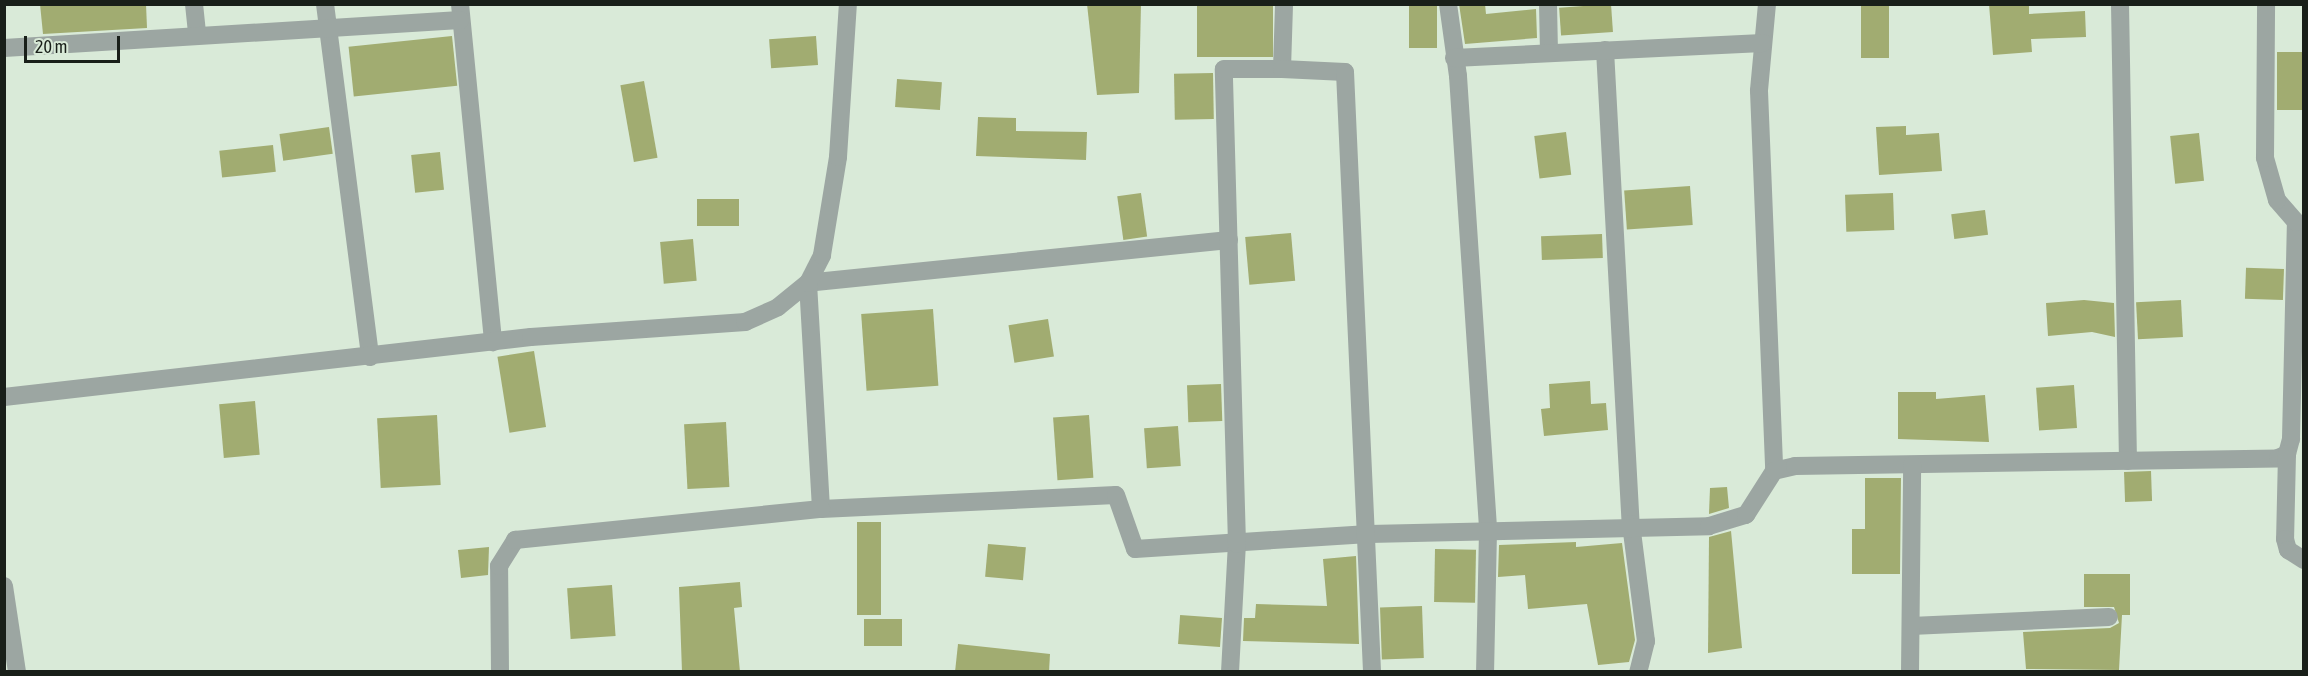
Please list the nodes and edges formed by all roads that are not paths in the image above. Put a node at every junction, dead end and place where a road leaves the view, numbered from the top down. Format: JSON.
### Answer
{"nodes":[{"id":1,"x":194,"y":4,"type":"edge"},
{"id":2,"x":325,"y":4,"type":"edge"},
{"id":3,"x":848,"y":4,"type":"edge"},
{"id":4,"x":1284,"y":4,"type":"edge"},
{"id":5,"x":1448,"y":4,"type":"edge"},
{"id":6,"x":1548,"y":4,"type":"edge"},
{"id":7,"x":1767,"y":4,"type":"edge"},
{"id":8,"x":2120,"y":4,"type":"edge"},
{"id":9,"x":2266,"y":4,"type":"edge"},
{"id":10,"x":460,"y":12,"type":"edge"},
{"id":11,"x":328,"y":30,"type":"junction"},
{"id":12,"x":197,"y":35,"type":"junction"},
{"id":13,"x":1763,"y":43,"type":"junction"},
{"id":14,"x":4,"y":48,"type":"edge"},
{"id":15,"x":1605,"y":50,"type":"junction"},
{"id":16,"x":1549,"y":53,"type":"junction"},
{"id":17,"x":1454,"y":58,"type":"junction"},
{"id":18,"x":1282,"y":69,"type":"junction"},
{"id":19,"x":2300,"y":222,"type":"edge"},
{"id":20,"x":1228,"y":240,"type":"junction"},
{"id":21,"x":808,"y":283,"type":"junction"},
{"id":22,"x":493,"y":342,"type":"junction"},
{"id":23,"x":370,"y":357,"type":"junction"},
{"id":24,"x":4,"y":397,"type":"edge"},
{"id":25,"x":2288,"y":454,"type":"junction"},
{"id":26,"x":2128,"y":461,"type":"junction"},
{"id":27,"x":1912,"y":465,"type":"junction"},
{"id":28,"x":1774,"y":471,"type":"junction"},
{"id":29,"x":821,"y":509,"type":"junction"},
{"id":30,"x":1631,"y":524,"type":"junction"},
{"id":31,"x":1488,"y":531,"type":"junction"},
{"id":32,"x":1369,"y":534,"type":"junction"},
{"id":33,"x":1237,"y":544,"type":"junction"},
{"id":34,"x":2304,"y":560,"type":"edge"},
{"id":35,"x":4,"y":586,"type":"edge"},
{"id":36,"x":2109,"y":617,"type":"dead end"},
{"id":37,"x":1911,"y":626,"type":"junction"},
{"id":38,"x":17,"y":672,"type":"edge"},
{"id":39,"x":500,"y":672,"type":"edge"},
{"id":40,"x":1230,"y":672,"type":"edge"},
{"id":41,"x":1372,"y":672,"type":"edge"},
{"id":42,"x":1485,"y":672,"type":"edge"},
{"id":43,"x":1638,"y":672,"type":"edge"},
{"id":44,"x":1910,"y":672,"type":"edge"}],
"edges":[{"from":1,"to":12,"type":"street"},
{"from":2,"to":11,"type":"street"},
{"from":3,"to":21,"type":"street"},
{"from":4,"to":18,"type":"street"},
{"from":5,"to":17,"type":"street"},
{"from":6,"to":16,"type":"street"},
{"from":7,"to":13,"type":"street"},
{"from":8,"to":26,"type":"street"},
{"from":9,"to":19,"type":"street"},
{"from":10,"to":11,"type":"street"},
{"from":10,"to":22,"type":"street"},
{"from":11,"to":12,"type":"street"},
{"from":11,"to":23,"type":"street"},
{"from":12,"to":14,"type":"street"},
{"from":13,"to":15,"type":"street"},
{"from":13,"to":28,"type":"street"},
{"from":15,"to":16,"type":"street"},
{"from":15,"to":30,"type":"street"},
{"from":16,"to":17,"type":"street"},
{"from":17,"to":31,"type":"street"},
{"from":18,"to":20,"type":"street"},
{"from":18,"to":32,"type":"street"},
{"from":19,"to":25,"type":"street"},
{"from":20,"to":21,"type":"street"},
{"from":20,"to":33,"type":"street"},
{"from":21,"to":22,"type":"street"},
{"from":21,"to":29,"type":"street"},
{"from":22,"to":23,"type":"street"},
{"from":23,"to":24,"type":"street"},
{"from":25,"to":26,"type":"street"},
{"from":25,"to":34,"type":"street"},
{"from":26,"to":27,"type":"street"},
{"from":27,"to":28,"type":"street"},
{"from":27,"to":37,"type":"street"},
{"from":28,"to":30,"type":"street"},
{"from":29,"to":33,"type":"street"},
{"from":29,"to":39,"type":"street"},
{"from":30,"to":31,"type":"street"},
{"from":30,"to":43,"type":"street"},
{"from":31,"to":32,"type":"street"},
{"from":31,"to":42,"type":"street"},
{"from":32,"to":33,"type":"street"},
{"from":32,"to":41,"type":"street"},
{"from":33,"to":40,"type":"street"},
{"from":35,"to":38,"type":"street"},
{"from":36,"to":37,"type":"street"},
{"from":37,"to":44,"type":"street"}]}
